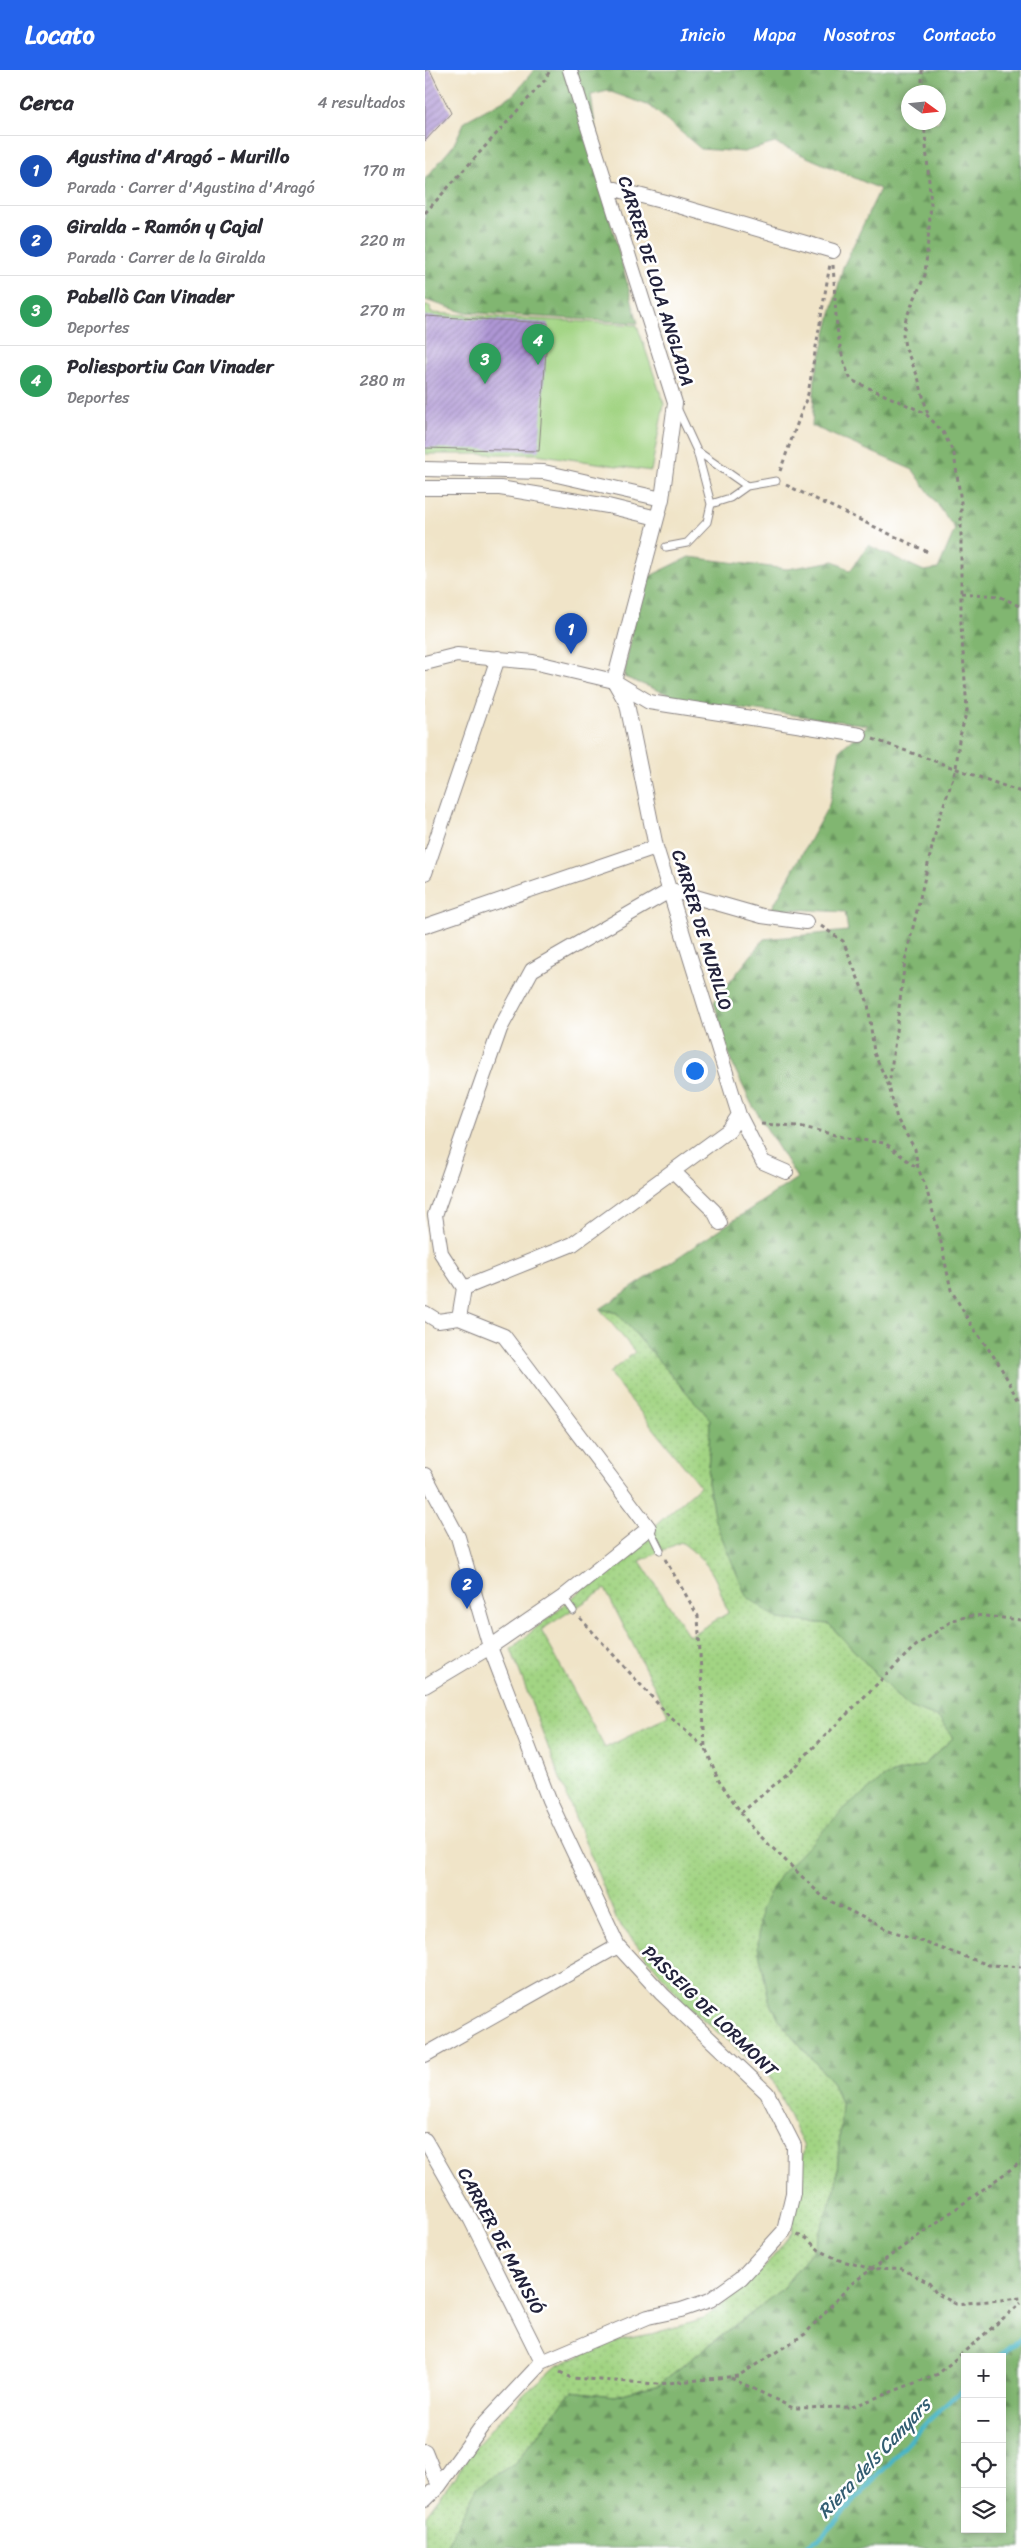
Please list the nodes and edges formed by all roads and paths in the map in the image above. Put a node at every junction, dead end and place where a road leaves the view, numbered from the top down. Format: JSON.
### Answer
{"nodes":[{"id":1,"x":551,"y":70,"type":"edge"},
{"id":2,"x":570,"y":70,"type":"edge"},
{"id":3,"x":922,"y":70,"type":"edge"},
{"id":4,"x":922,"y":85,"type":"edge"},
{"id":5,"x":925,"y":130,"type":"edge"},
{"id":6,"x":607,"y":187,"type":"junction"},
{"id":7,"x":425,"y":213,"type":"edge"},
{"id":8,"x":833,"y":251,"type":"junction"},
{"id":9,"x":675,"y":403,"type":"junction"},
{"id":10,"x":928,"y":417,"type":"junction"},
{"id":11,"x":697,"y":452,"type":"junction"},
{"id":12,"x":425,"y":468,"type":"edge"},
{"id":13,"x":776,"y":481,"type":"junction"},
{"id":14,"x":747,"y":486,"type":"junction"},
{"id":15,"x":425,"y":488,"type":"edge"},
{"id":16,"x":662,"y":499,"type":"junction"},
{"id":17,"x":711,"y":504,"type":"junction"},
{"id":18,"x":657,"y":518,"type":"junction"},
{"id":19,"x":666,"y":547,"type":"dead end"},
{"id":20,"x":930,"y":553,"type":"dead end"},
{"id":21,"x":961,"y":592,"type":"junction"},
{"id":22,"x":1021,"y":607,"type":"edge"},
{"id":23,"x":497,"y":658,"type":"junction"},
{"id":24,"x":425,"y":663,"type":"edge"},
{"id":25,"x":614,"y":681,"type":"junction"},
{"id":26,"x":860,"y":734,"type":"joint"},
{"id":27,"x":956,"y":769,"type":"junction"},
{"id":28,"x":1021,"y":792,"type":"edge"},
{"id":29,"x":656,"y":847,"type":"junction"},
{"id":30,"x":425,"y":873,"type":"edge"},
{"id":31,"x":671,"y":890,"type":"junction"},
{"id":32,"x":806,"y":922,"type":"joint"},
{"id":33,"x":425,"y":926,"type":"edge"},
{"id":34,"x":889,"y":1086,"type":"junction"},
{"id":35,"x":741,"y":1119,"type":"junction"},
{"id":36,"x":918,"y":1168,"type":"junction"},
{"id":37,"x":673,"y":1171,"type":"junction"},
{"id":38,"x":786,"y":1172,"type":"dead end"},
{"id":39,"x":720,"y":1223,"type":"dead end"},
{"id":40,"x":464,"y":1288,"type":"junction"},
{"id":41,"x":425,"y":1313,"type":"edge"},
{"id":42,"x":459,"y":1318,"type":"junction"},
{"id":43,"x":1021,"y":1403,"type":"edge"},
{"id":44,"x":425,"y":1475,"type":"edge"},
{"id":45,"x":649,"y":1528,"type":"junction"},
{"id":46,"x":660,"y":1550,"type":"joint"},
{"id":47,"x":563,"y":1597,"type":"junction"},
{"id":48,"x":573,"y":1611,"type":"joint"},
{"id":49,"x":1021,"y":1620,"type":"edge"},
{"id":50,"x":490,"y":1647,"type":"junction"},
{"id":51,"x":425,"y":1686,"type":"edge"},
{"id":52,"x":705,"y":1747,"type":"junction"},
{"id":53,"x":741,"y":1813,"type":"junction"},
{"id":54,"x":618,"y":1946,"type":"junction"},
{"id":55,"x":1021,"y":1966,"type":"edge"},
{"id":56,"x":425,"y":2055,"type":"edge"},
{"id":57,"x":425,"y":2140,"type":"edge"},
{"id":58,"x":1021,"y":2162,"type":"edge"},
{"id":59,"x":784,"y":2231,"type":"junction"},
{"id":60,"x":872,"y":2269,"type":"junction"},
{"id":61,"x":1021,"y":2298,"type":"edge"},
{"id":62,"x":1021,"y":2303,"type":"edge"},
{"id":63,"x":542,"y":2362,"type":"junction"},
{"id":64,"x":731,"y":2377,"type":"junction"},
{"id":65,"x":425,"y":2452,"type":"edge"},
{"id":66,"x":439,"y":2486,"type":"junction"},
{"id":67,"x":425,"y":2500,"type":"edge"}],
"edges":[{"from":1,"to":7,"type":"path"},
{"from":2,"to":6,"type":"street","name":"CARRER DE LOLA ANGLADA"},
{"from":3,"to":4,"type":"path"},
{"from":5,"to":10,"type":"path"},
{"from":6,"to":8,"type":"street"},
{"from":6,"to":9,"type":"street","name":"CARRER DE LOLA ANGLADA"},
{"from":8,"to":10,"type":"path"},
{"from":8,"to":13,"type":"path"},
{"from":9,"to":11,"type":"lane"},
{"from":9,"to":16,"type":"street","name":"CARRER DE LOLA ANGLADA"},
{"from":10,"to":21,"type":"path"},
{"from":11,"to":14,"type":"lane"},
{"from":11,"to":17,"type":"lane"},
{"from":12,"to":16,"type":"street"},
{"from":13,"to":14,"type":"lane"},
{"from":13,"to":20,"type":"path"},
{"from":14,"to":17,"type":"lane"},
{"from":15,"to":18,"type":"street"},
{"from":16,"to":18,"type":"street","name":"CARRER DE LOLA ANGLADA"},
{"from":17,"to":19,"type":"lane"},
{"from":18,"to":25,"type":"street","name":"CARRER DE LOLA ANGLADA"},
{"from":21,"to":22,"type":"path"},
{"from":21,"to":27,"type":"path"},
{"from":23,"to":24,"type":"street"},
{"from":23,"to":25,"type":"street"},
{"from":23,"to":30,"type":"street"},
{"from":25,"to":26,"type":"street"},
{"from":25,"to":29,"type":"street","name":"CARRER DE MURILLO"},
{"from":26,"to":27,"type":"path"},
{"from":27,"to":28,"type":"path"},
{"from":27,"to":34,"type":"path"},
{"from":29,"to":31,"type":"street","name":"CARRER DE MURILLO"},
{"from":29,"to":33,"type":"street"},
{"from":31,"to":32,"type":"street"},
{"from":31,"to":35,"type":"street","name":"CARRER DE MURILLO"},
{"from":31,"to":40,"type":"street"},
{"from":32,"to":34,"type":"path"},
{"from":34,"to":36,"type":"path"},
{"from":35,"to":36,"type":"path"},
{"from":35,"to":37,"type":"street"},
{"from":35,"to":38,"type":"street","name":"CARRER DE MURILLO"},
{"from":36,"to":43,"type":"path"},
{"from":37,"to":39,"type":"street"},
{"from":37,"to":40,"type":"street"},
{"from":40,"to":42,"type":"street"},
{"from":41,"to":42,"type":"street"},
{"from":42,"to":45,"type":"street"},
{"from":44,"to":50,"type":"street","name":"PASSEIG DE LORMONT"},
{"from":45,"to":46,"type":"lane"},
{"from":45,"to":47,"type":"street"},
{"from":46,"to":52,"type":"path"},
{"from":47,"to":48,"type":"lane"},
{"from":47,"to":50,"type":"street"},
{"from":48,"to":52,"type":"path"},
{"from":49,"to":53,"type":"path"},
{"from":50,"to":51,"type":"street"},
{"from":50,"to":54,"type":"street","name":"PASSEIG DE LORMONT"},
{"from":52,"to":53,"type":"path"},
{"from":53,"to":55,"type":"path"},
{"from":54,"to":56,"type":"street"},
{"from":54,"to":59,"type":"street","name":"PASSEIG DE LORMONT"},
{"from":57,"to":63,"type":"street","name":"CARRER DE MANSIÓ"},
{"from":58,"to":60,"type":"path"},
{"from":59,"to":60,"type":"path"},
{"from":59,"to":63,"type":"street","name":"PASSEIG DE LORMONT"},
{"from":60,"to":61,"type":"path"},
{"from":60,"to":64,"type":"path"},
{"from":62,"to":64,"type":"path"},
{"from":63,"to":64,"type":"path"},
{"from":63,"to":66,"type":"street","name":"PASSEIG DE LORMONT"},
{"from":65,"to":66,"type":"street"},
{"from":66,"to":67,"type":"street","name":"PASSEIG DE LORMONT"}]}
